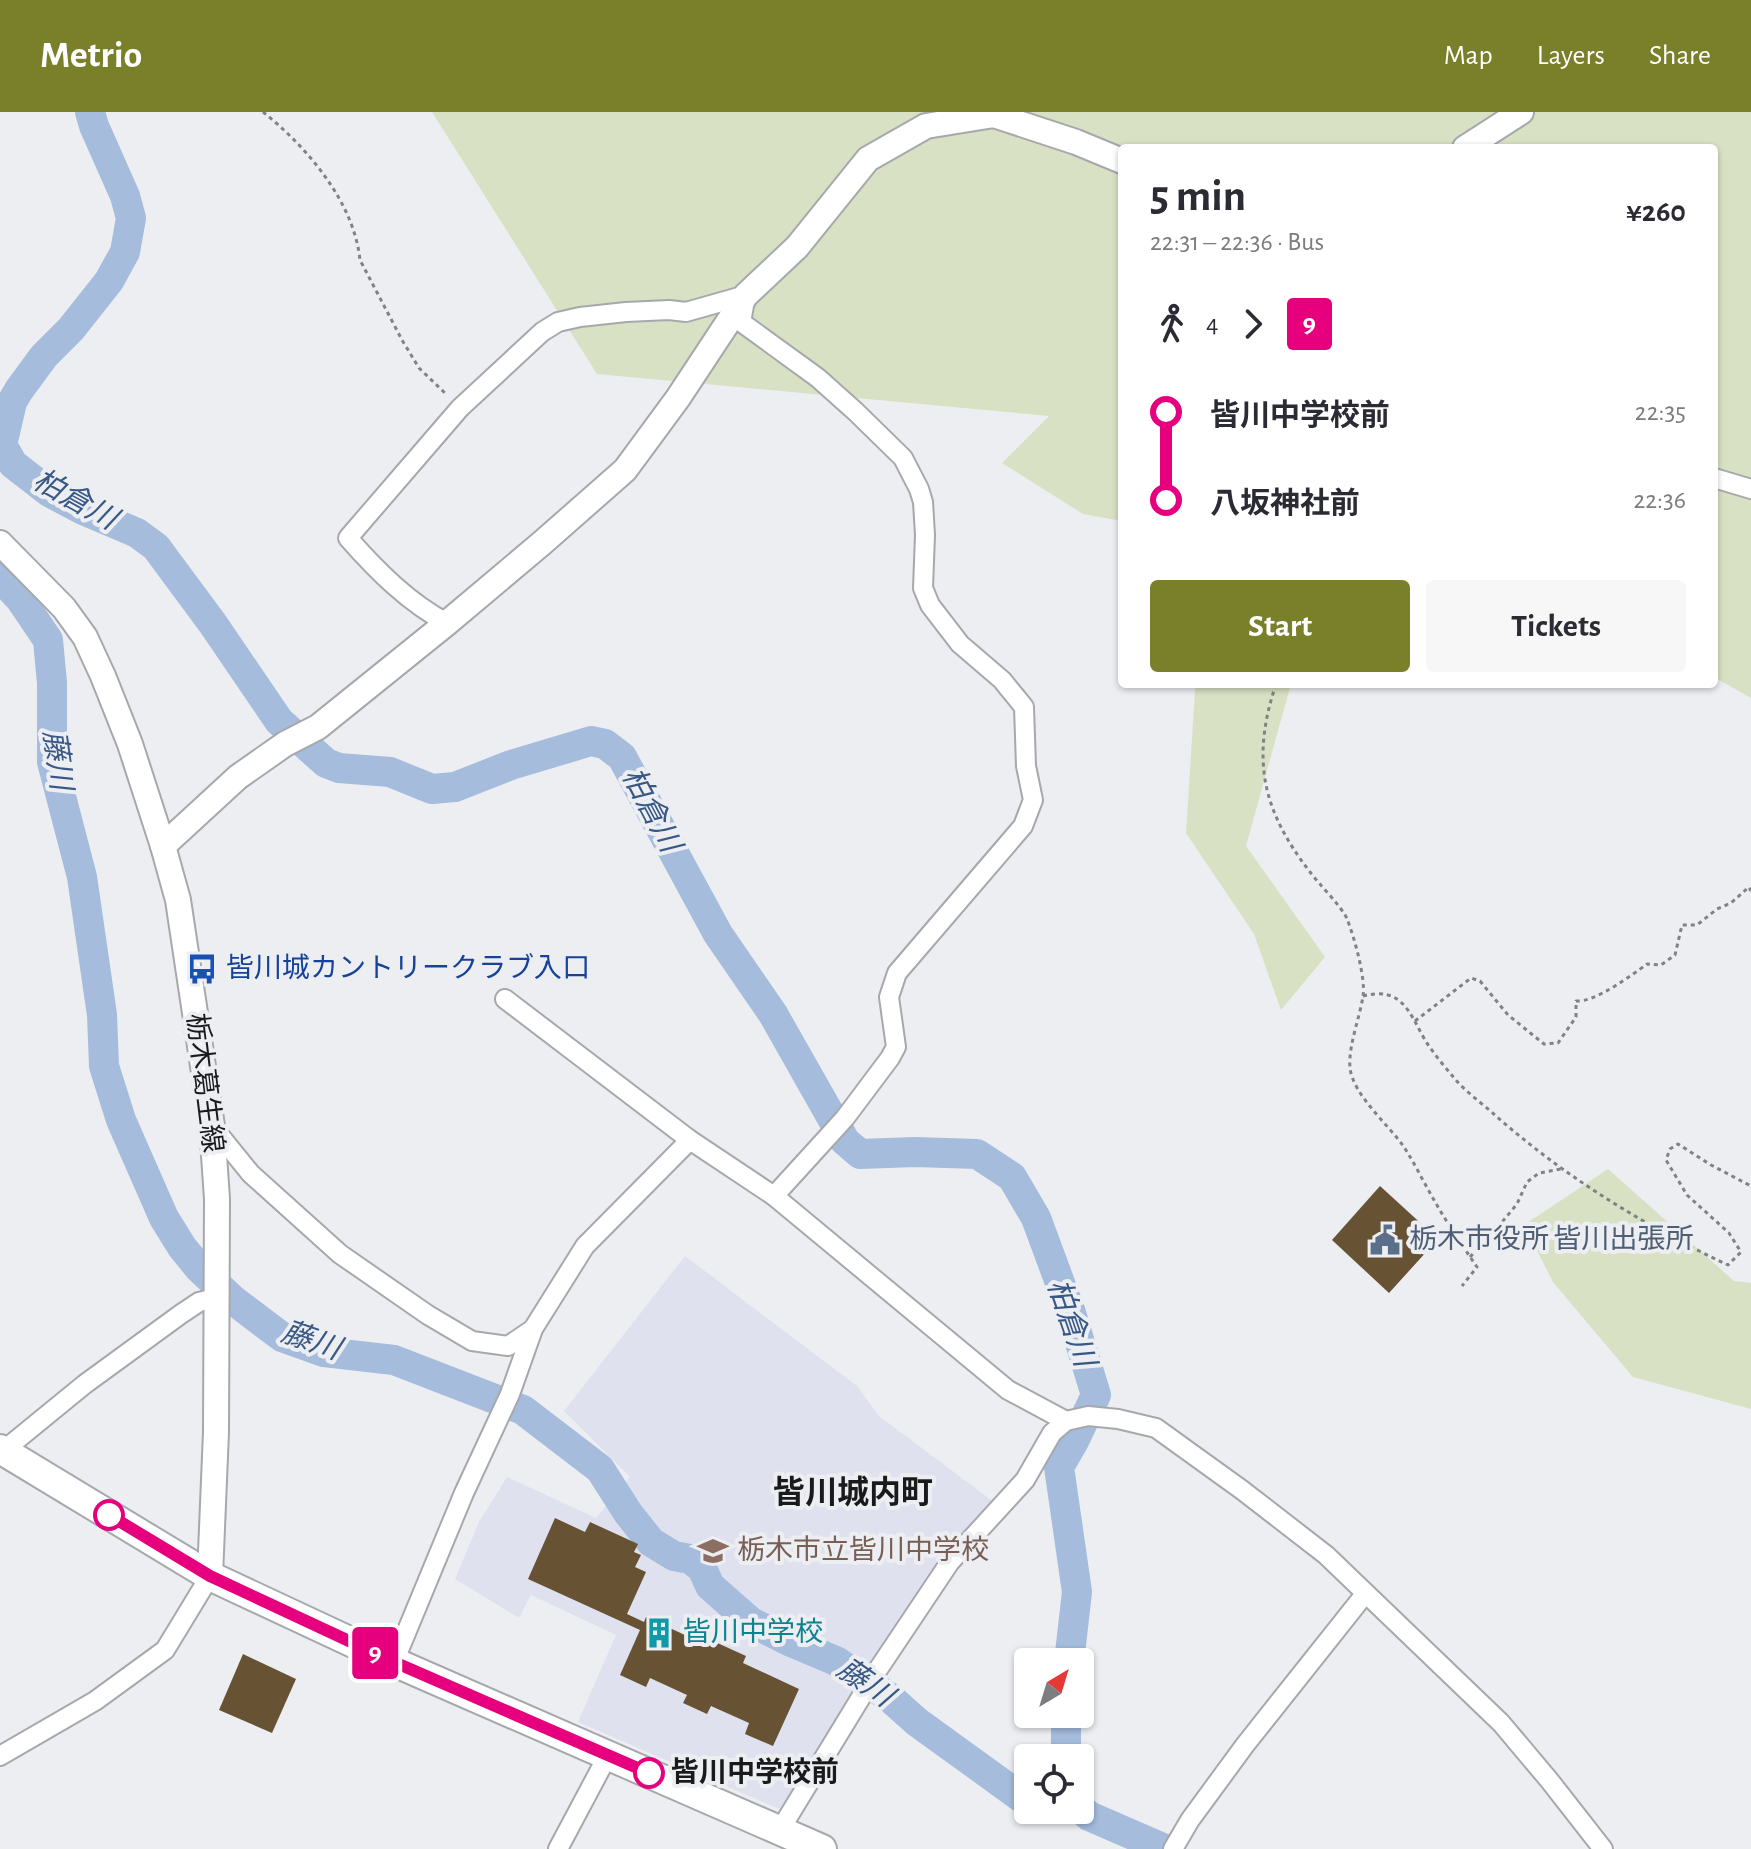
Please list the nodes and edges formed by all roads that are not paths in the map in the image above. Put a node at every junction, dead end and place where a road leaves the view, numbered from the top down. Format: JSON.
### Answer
{"nodes":[{"id":1,"x":1521,"y":112,"type":"edge"},
{"id":2,"x":1471,"y":144,"type":"edge"},
{"id":3,"x":1118,"y":159,"type":"edge"},
{"id":4,"x":746,"y":295,"type":"junction"},
{"id":5,"x":1718,"y":479,"type":"edge"},
{"id":6,"x":1751,"y":489,"type":"edge"},
{"id":7,"x":0,"y":543,"type":"edge"},
{"id":8,"x":447,"y":623,"type":"junction"},
{"id":9,"x":163,"y":846,"type":"junction"},
{"id":10,"x":505,"y":999,"type":"dead end"},
{"id":11,"x":212,"y":1126,"type":"junction"},
{"id":12,"x":690,"y":1140,"type":"junction"},
{"id":13,"x":774,"y":1196,"type":"junction"},
{"id":14,"x":217,"y":1299,"type":"junction"},
{"id":15,"x":533,"y":1329,"type":"junction"},
{"id":16,"x":1066,"y":1421,"type":"junction"},
{"id":17,"x":1,"y":1450,"type":"edge"},
{"id":18,"x":210,"y":1576,"type":"junction"},
{"id":19,"x":1365,"y":1594,"type":"junction"},
{"id":20,"x":394,"y":1662,"type":"junction"},
{"id":21,"x":608,"y":1755,"type":"junction"},
{"id":22,"x":0,"y":1756,"type":"edge"},
{"id":23,"x":780,"y":1830,"type":"junction"},
{"id":24,"x":558,"y":1849,"type":"edge"},
{"id":25,"x":822,"y":1849,"type":"edge"},
{"id":26,"x":1173,"y":1849,"type":"edge"},
{"id":27,"x":1603,"y":1849,"type":"edge"}],
"edges":[{"from":1,"to":2,"type":"street"},
{"from":3,"to":4,"type":"street"},
{"from":4,"to":8,"type":"street"},
{"from":4,"to":8,"type":"street"},
{"from":4,"to":13,"type":"street"},
{"from":5,"to":6,"type":"street"},
{"from":7,"to":9,"type":"street","name":"栃木葛生線"},
{"from":8,"to":9,"type":"street"},
{"from":9,"to":11,"type":"street","name":"栃木葛生線"},
{"from":10,"to":12,"type":"street"},
{"from":11,"to":14,"type":"street","name":"栃木葛生線"},
{"from":11,"to":15,"type":"street"},
{"from":12,"to":13,"type":"street"},
{"from":12,"to":15,"type":"street"},
{"from":13,"to":16,"type":"street"},
{"from":14,"to":17,"type":"street"},
{"from":14,"to":18,"type":"street","name":"栃木葛生線"},
{"from":15,"to":20,"type":"street"},
{"from":16,"to":19,"type":"street"},
{"from":16,"to":23,"type":"street"},
{"from":17,"to":18,"type":"main road"},
{"from":18,"to":20,"type":"main road"},
{"from":18,"to":22,"type":"street"},
{"from":19,"to":26,"type":"street"},
{"from":19,"to":27,"type":"street"},
{"from":20,"to":21,"type":"main road"},
{"from":21,"to":23,"type":"main road"},
{"from":21,"to":24,"type":"street"},
{"from":23,"to":25,"type":"main road"}]}
